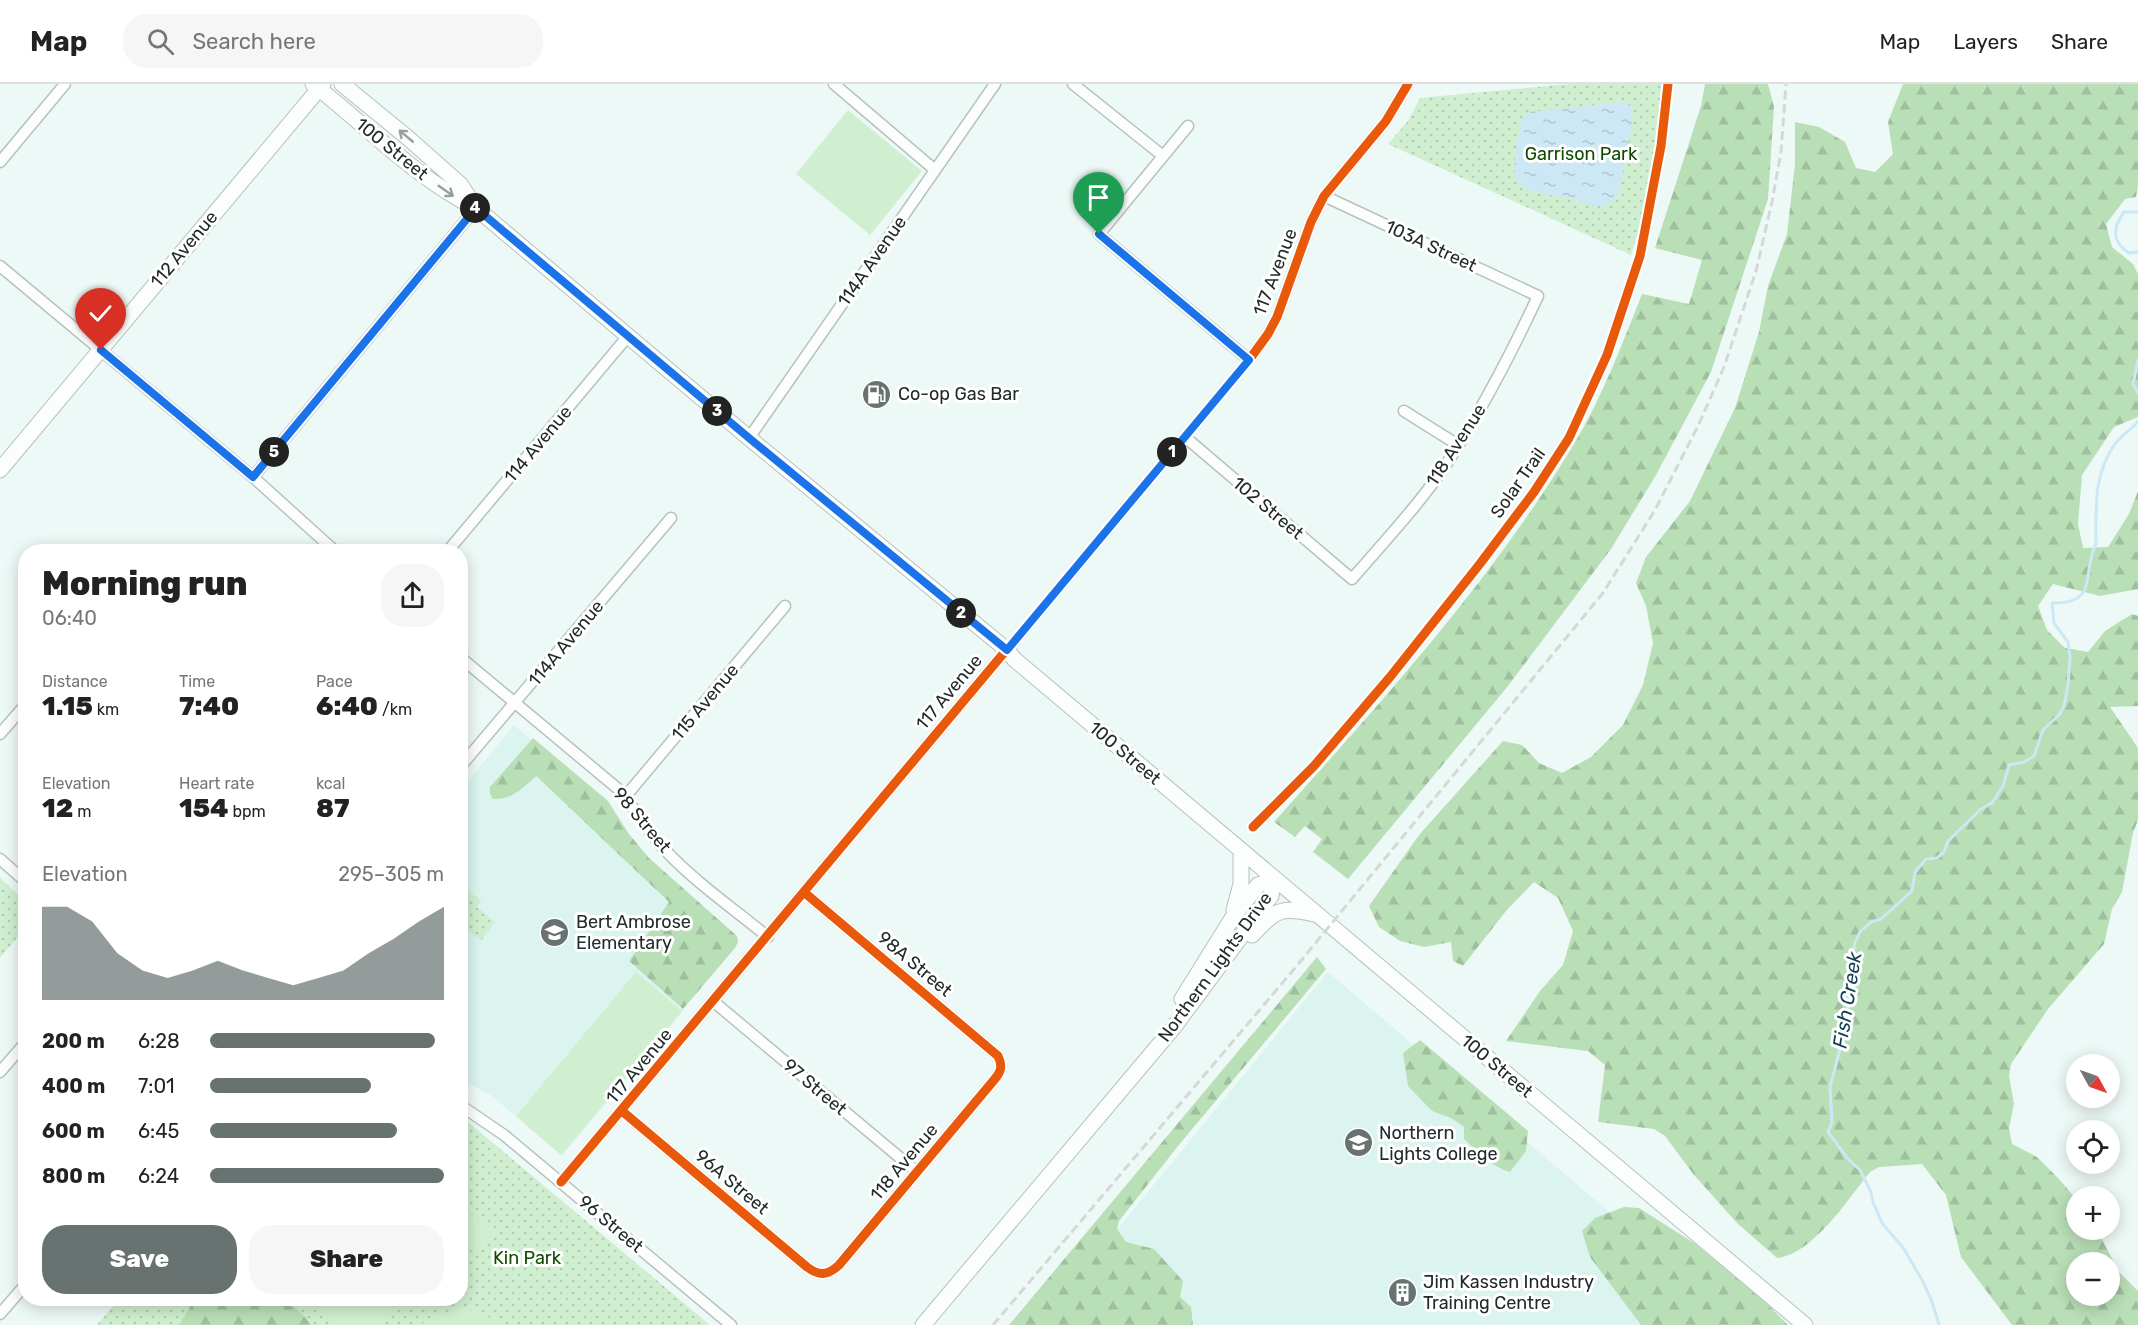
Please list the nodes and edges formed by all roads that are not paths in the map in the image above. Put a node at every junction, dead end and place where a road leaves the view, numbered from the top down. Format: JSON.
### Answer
{"nodes":[{"id":1,"x":65,"y":84,"type":"edge"},
{"id":2,"x":342,"y":84,"type":"edge"},
{"id":3,"x":834,"y":84,"type":"edge"},
{"id":4,"x":995,"y":84,"type":"edge"},
{"id":5,"x":1073,"y":84,"type":"edge"},
{"id":6,"x":1408,"y":84,"type":"edge"},
{"id":7,"x":318,"y":86,"type":"edge"},
{"id":8,"x":1188,"y":126,"type":"dead end"},
{"id":9,"x":1163,"y":156,"type":"junction"},
{"id":10,"x":0,"y":162,"type":"edge"},
{"id":11,"x":935,"y":170,"type":"junction"},
{"id":12,"x":1324,"y":196,"type":"junction"},
{"id":13,"x":476,"y":208,"type":"junction"},
{"id":14,"x":0,"y":266,"type":"edge"},
{"id":15,"x":1538,"y":296,"type":"joint"},
{"id":16,"x":628,"y":336,"type":"junction"},
{"id":17,"x":101,"y":350,"type":"junction"},
{"id":18,"x":1249,"y":360,"type":"junction"},
{"id":19,"x":1404,"y":411,"type":"dead end"},
{"id":20,"x":1185,"y":437,"type":"junction"},
{"id":21,"x":749,"y":438,"type":"junction"},
{"id":22,"x":1458,"y":445,"type":"junction"},
{"id":23,"x":0,"y":470,"type":"edge"},
{"id":24,"x":253,"y":477,"type":"junction"},
{"id":25,"x":671,"y":518,"type":"dead end"},
{"id":26,"x":327,"y":544,"type":"edge"},
{"id":27,"x":454,"y":544,"type":"edge"},
{"id":28,"x":1352,"y":579,"type":"joint"},
{"id":29,"x":785,"y":606,"type":"dead end"},
{"id":30,"x":1007,"y":650,"type":"junction"},
{"id":31,"x":468,"y":664,"type":"edge"},
{"id":32,"x":515,"y":703,"type":"junction"},
{"id":33,"x":18,"y":713,"type":"edge"},
{"id":34,"x":0,"y":734,"type":"edge"},
{"id":35,"x":468,"y":758,"type":"edge"},
{"id":36,"x":625,"y":797,"type":"junction"},
{"id":37,"x":1241,"y":851,"type":"junction"},
{"id":38,"x":0,"y":860,"type":"edge"},
{"id":39,"x":18,"y":875,"type":"edge"},
{"id":40,"x":1274,"y":879,"type":"junction"},
{"id":41,"x":805,"y":893,"type":"junction"},
{"id":42,"x":1317,"y":915,"type":"junction"},
{"id":43,"x":1233,"y":917,"type":"junction"},
{"id":44,"x":768,"y":937,"type":"junction"},
{"id":45,"x":1204,"y":986,"type":"junction"},
{"id":46,"x":714,"y":1002,"type":"junction"},
{"id":47,"x":18,"y":1051,"type":"edge"},
{"id":48,"x":1002,"y":1063,"type":"joint"},
{"id":49,"x":0,"y":1072,"type":"edge"},
{"id":50,"x":1125,"y":1083,"type":"junction"},
{"id":51,"x":468,"y":1110,"type":"edge"},
{"id":52,"x":622,"y":1111,"type":"junction"},
{"id":53,"x":916,"y":1172,"type":"junction"},
{"id":54,"x":561,"y":1182,"type":"junction"},
{"id":55,"x":823,"y":1275,"type":"joint"},
{"id":56,"x":18,"y":1293,"type":"edge"},
{"id":57,"x":0,"y":1314,"type":"edge"},
{"id":58,"x":731,"y":1325,"type":"edge"},
{"id":59,"x":923,"y":1325,"type":"edge"},
{"id":60,"x":1804,"y":1325,"type":"edge"}],
"edges":[{"from":1,"to":10,"type":"street"},
{"from":13,"to":2,"type":"main road","name":"100 Street","one_way":true},
{"from":3,"to":11,"type":"street"},
{"from":4,"to":11,"type":"street","name":"114A Avenue"},
{"from":5,"to":9,"type":"street"},
{"from":6,"to":12,"type":"street","name":"117 Avenue"},
{"from":7,"to":13,"type":"main road","name":"100 Street","one_way":true},
{"from":7,"to":17,"type":"main road","name":"112 Avenue"},
{"from":8,"to":9,"type":"street"},
{"from":9,"to":18,"type":"street"},
{"from":11,"to":21,"type":"street","name":"114A Avenue"},
{"from":12,"to":15,"type":"street","name":"103A Street"},
{"from":12,"to":18,"type":"street","name":"117 Avenue"},
{"from":13,"to":16,"type":"main road","name":"100 Street"},
{"from":13,"to":24,"type":"street"},
{"from":14,"to":17,"type":"street"},
{"from":15,"to":22,"type":"street","name":"118 Avenue"},
{"from":16,"to":21,"type":"main road","name":"100 Street"},
{"from":16,"to":27,"type":"street","name":"114 Avenue"},
{"from":17,"to":23,"type":"main road","name":"112 Avenue"},
{"from":17,"to":24,"type":"street"},
{"from":18,"to":20,"type":"street","name":"117 Avenue"},
{"from":19,"to":22,"type":"street"},
{"from":20,"to":28,"type":"street","name":"102 Street"},
{"from":20,"to":30,"type":"street","name":"117 Avenue"},
{"from":21,"to":30,"type":"main road","name":"100 Street"},
{"from":22,"to":28,"type":"street","name":"118 Avenue"},
{"from":24,"to":26,"type":"street"},
{"from":25,"to":32,"type":"street","name":"114A Avenue"},
{"from":29,"to":36,"type":"street","name":"115 Avenue"},
{"from":30,"to":37,"type":"main road","name":"100 Street"},
{"from":30,"to":41,"type":"street","name":"117 Avenue"},
{"from":31,"to":32,"type":"street","name":"98 Street"},
{"from":32,"to":35,"type":"street","name":"114A Avenue"},
{"from":32,"to":36,"type":"street","name":"98 Street"},
{"from":33,"to":34,"type":"street"},
{"from":36,"to":44,"type":"street","name":"98 Street"},
{"from":37,"to":40,"type":"main road","name":"100 Street"},
{"from":37,"to":43,"type":"main road"},
{"from":38,"to":39,"type":"street"},
{"from":40,"to":42,"type":"main road","name":"100 Street"},
{"from":40,"to":43,"type":"main road","name":"Northern Lights Drive"},
{"from":40,"to":45,"type":"main road","name":"Northern Lights Drive"},
{"from":41,"to":44,"type":"street","name":"117 Avenue"},
{"from":41,"to":48,"type":"street","name":"98A Street"},
{"from":42,"to":45,"type":"main road"},
{"from":42,"to":60,"type":"main road","name":"100 Street"},
{"from":43,"to":50,"type":"main road","name":"Northern Lights Drive"},
{"from":44,"to":46,"type":"street","name":"117 Avenue"},
{"from":45,"to":50,"type":"main road","name":"Northern Lights Drive"},
{"from":46,"to":52,"type":"street","name":"117 Avenue"},
{"from":46,"to":53,"type":"street","name":"97 Street"},
{"from":47,"to":49,"type":"street"},
{"from":48,"to":53,"type":"street","name":"118 Avenue"},
{"from":50,"to":59,"type":"main road","name":"Northern Lights Drive"},
{"from":51,"to":54,"type":"street","name":"96 Street"},
{"from":52,"to":54,"type":"street","name":"117 Avenue"},
{"from":52,"to":55,"type":"street","name":"96A Street"},
{"from":53,"to":55,"type":"street","name":"118 Avenue"},
{"from":54,"to":58,"type":"street","name":"96 Street"},
{"from":56,"to":57,"type":"street"}]}
